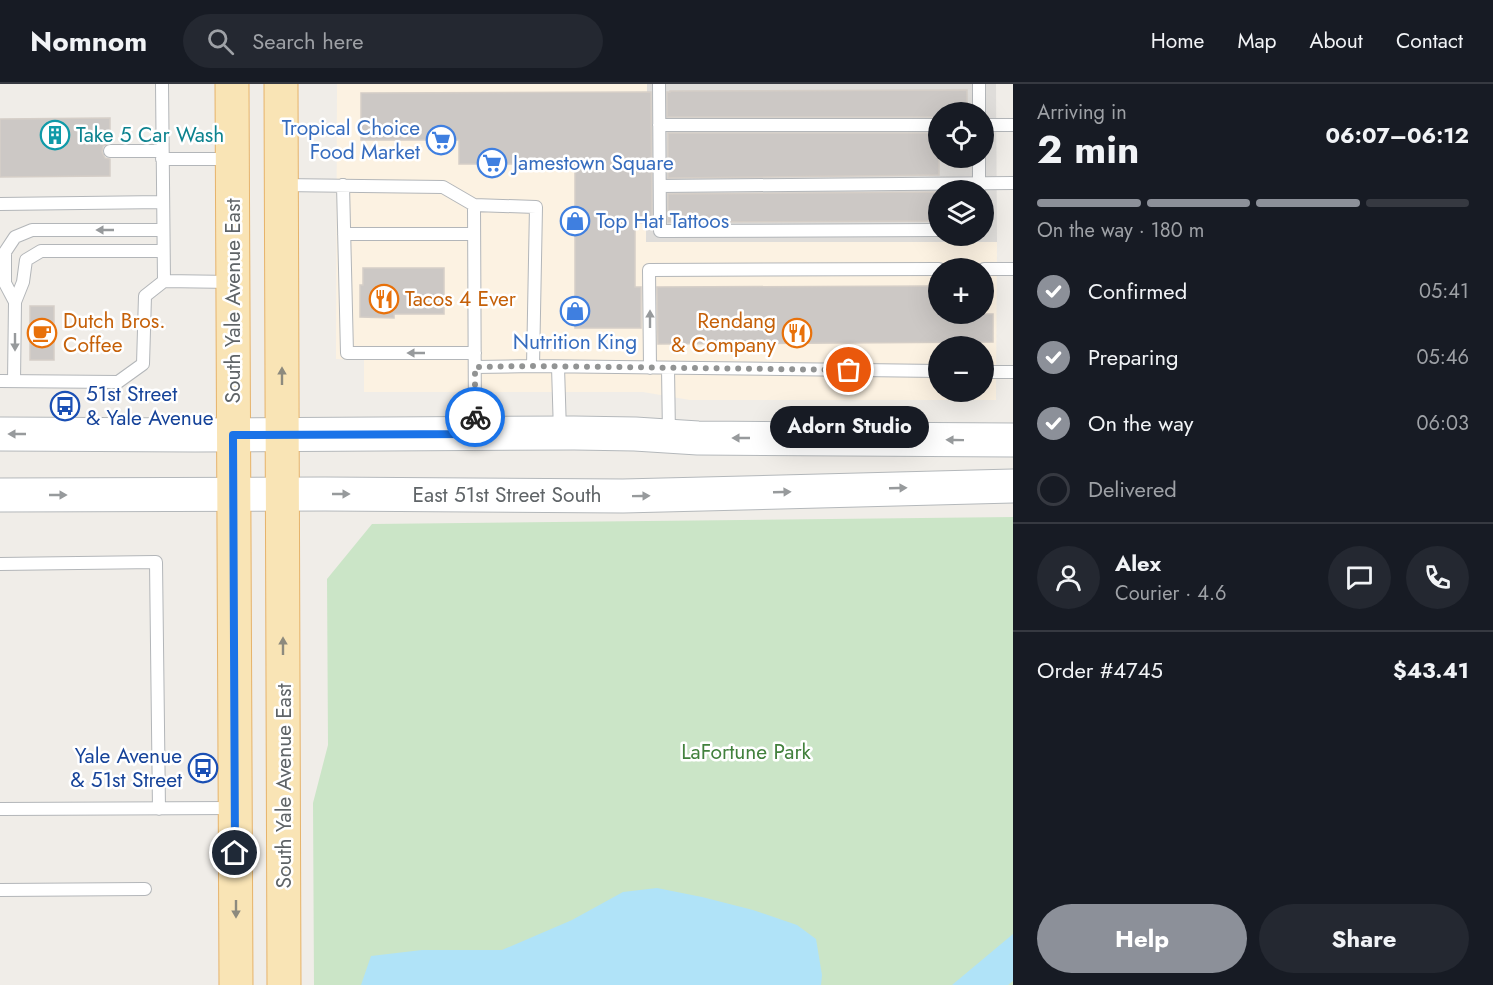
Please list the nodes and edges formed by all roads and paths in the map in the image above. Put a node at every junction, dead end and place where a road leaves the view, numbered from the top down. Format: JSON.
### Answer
{"nodes":[{"id":1,"x":162,"y":84,"type":"edge"},
{"id":2,"x":232,"y":84,"type":"edge"},
{"id":3,"x":281,"y":84,"type":"edge"},
{"id":4,"x":659,"y":84,"type":"edge"},
{"id":5,"x":979,"y":84,"type":"edge"},
{"id":6,"x":979,"y":102,"type":"edge"},
{"id":7,"x":659,"y":125,"type":"junction"},
{"id":8,"x":928,"y":125,"type":"edge"},
{"id":9,"x":994,"y":125,"type":"edge"},
{"id":10,"x":1013,"y":125,"type":"edge"},
{"id":11,"x":110,"y":152,"type":"dead end"},
{"id":12,"x":162,"y":155,"type":"junction"},
{"id":13,"x":233,"y":160,"type":"junction"},
{"id":14,"x":1013,"y":183,"type":"edge"},
{"id":15,"x":281,"y":185,"type":"junction"},
{"id":16,"x":994,"y":185,"type":"edge"},
{"id":17,"x":343,"y":186,"type":"junction"},
{"id":18,"x":660,"y":186,"type":"junction"},
{"id":19,"x":928,"y":187,"type":"edge"},
{"id":20,"x":163,"y":202,"type":"junction"},
{"id":21,"x":0,"y":204,"type":"edge"},
{"id":22,"x":474,"y":205,"type":"junction"},
{"id":23,"x":163,"y":230,"type":"junction"},
{"id":24,"x":928,"y":230,"type":"edge"},
{"id":25,"x":344,"y":234,"type":"junction"},
{"id":26,"x":474,"y":234,"type":"junction"},
{"id":27,"x":164,"y":251,"type":"junction"},
{"id":28,"x":928,"y":269,"type":"edge"},
{"id":29,"x":994,"y":269,"type":"edge"},
{"id":30,"x":1013,"y":269,"type":"edge"},
{"id":31,"x":164,"y":281,"type":"junction"},
{"id":32,"x":234,"y":282,"type":"junction"},
{"id":33,"x":15,"y":302,"type":"junction"},
{"id":34,"x":475,"y":353,"type":"junction"},
{"id":35,"x":533,"y":366,"type":"junction"},
{"id":36,"x":475,"y":367,"type":"junction"},
{"id":37,"x":558,"y":367,"type":"junction"},
{"id":38,"x":650,"y":368,"type":"junction"},
{"id":39,"x":668,"y":368,"type":"junction"},
{"id":40,"x":928,"y":371,"type":"edge"},
{"id":41,"x":994,"y":372,"type":"edge"},
{"id":42,"x":1013,"y":372,"type":"edge"},
{"id":43,"x":0,"y":381,"type":"edge"},
{"id":44,"x":14,"y":381,"type":"junction"},
{"id":45,"x":560,"y":433,"type":"junction"},
{"id":46,"x":0,"y":434,"type":"edge"},
{"id":47,"x":476,"y":434,"type":"junction"},
{"id":48,"x":233,"y":435,"type":"junction"},
{"id":49,"x":282,"y":435,"type":"junction"},
{"id":50,"x":669,"y":435,"type":"junction"},
{"id":51,"x":1013,"y":440,"type":"edge"},
{"id":52,"x":1013,"y":486,"type":"edge"},
{"id":53,"x":0,"y":495,"type":"edge"},
{"id":54,"x":234,"y":495,"type":"junction"},
{"id":55,"x":283,"y":495,"type":"junction"},
{"id":56,"x":0,"y":564,"type":"edge"},
{"id":57,"x":235,"y":808,"type":"junction"},
{"id":58,"x":0,"y":809,"type":"edge"},
{"id":59,"x":159,"y":809,"type":"junction"},
{"id":60,"x":145,"y":889,"type":"dead end"},
{"id":61,"x":0,"y":890,"type":"edge"},
{"id":62,"x":236,"y":985,"type":"edge"},
{"id":63,"x":284,"y":985,"type":"edge"}],
"edges":[{"from":1,"to":12,"type":"lane"},
{"from":2,"to":13,"type":"main road","name":"South Yale Avenue East"},
{"from":3,"to":15,"type":"main road","name":"South Yale Avenue East"},
{"from":4,"to":7,"type":"lane"},
{"from":5,"to":6,"type":"lane"},
{"from":7,"to":8,"type":"lane"},
{"from":7,"to":18,"type":"lane"},
{"from":9,"to":10,"type":"lane"},
{"from":11,"to":12,"type":"lane"},
{"from":12,"to":13,"type":"lane"},
{"from":12,"to":20,"type":"lane"},
{"from":13,"to":32,"type":"main road","name":"South Yale Avenue East"},
{"from":14,"to":16,"type":"lane"},
{"from":15,"to":17,"type":"lane"},
{"from":49,"to":15,"type":"main road","name":"South Yale Avenue East","one_way":true},
{"from":17,"to":22,"type":"lane"},
{"from":17,"to":25,"type":"lane"},
{"from":18,"to":19,"type":"lane"},
{"from":18,"to":24,"type":"lane"},
{"from":20,"to":21,"type":"lane"},
{"from":20,"to":23,"type":"lane"},
{"from":22,"to":26,"type":"lane"},
{"from":22,"to":35,"type":"lane"},
{"from":23,"to":27,"type":"lane"},
{"from":23,"to":33,"type":"lane","one_way":true},
{"from":25,"to":26,"type":"lane"},
{"from":34,"to":25,"type":"lane","one_way":true},
{"from":26,"to":34,"type":"lane"},
{"from":27,"to":31,"type":"lane"},
{"from":27,"to":33,"type":"lane"},
{"from":38,"to":28,"type":"lane","one_way":true},
{"from":29,"to":30,"type":"lane"},
{"from":31,"to":32,"type":"lane"},
{"from":31,"to":44,"type":"lane"},
{"from":32,"to":48,"type":"main road","name":"South Yale Avenue East"},
{"from":33,"to":44,"type":"lane","one_way":true},
{"from":34,"to":36,"type":"lane"},
{"from":35,"to":36,"type":"lane"},
{"from":35,"to":37,"type":"lane"},
{"from":36,"to":47,"type":"lane"},
{"from":37,"to":38,"type":"lane"},
{"from":37,"to":45,"type":"lane"},
{"from":38,"to":39,"type":"lane"},
{"from":39,"to":40,"type":"lane"},
{"from":39,"to":50,"type":"lane"},
{"from":41,"to":42,"type":"lane"},
{"from":43,"to":44,"type":"lane"},
{"from":45,"to":47,"type":"main road"},
{"from":45,"to":50,"type":"main road"},
{"from":48,"to":46,"type":"main road","one_way":true},
{"from":47,"to":49,"type":"main road"},
{"from":48,"to":49,"type":"main road"},
{"from":48,"to":54,"type":"main road","name":"South Yale Avenue East"},
{"from":49,"to":55,"type":"main road","name":"South Yale Avenue East"},
{"from":51,"to":50,"type":"main road","one_way":true},
{"from":55,"to":52,"type":"main road","name":"East 51st Street South","one_way":true},
{"from":53,"to":54,"type":"main road","name":"East 51st Street South","one_way":true},
{"from":54,"to":55,"type":"main road","name":"East 51st Street South"},
{"from":54,"to":57,"type":"main road","name":"South Yale Avenue East"},
{"from":63,"to":55,"type":"main road","name":"South Yale Avenue East","one_way":true},
{"from":56,"to":59,"type":"lane"},
{"from":57,"to":59,"type":"lane"},
{"from":57,"to":62,"type":"main road","name":"South Yale Avenue East","one_way":true},
{"from":58,"to":59,"type":"lane"},
{"from":60,"to":61,"type":"lane"}]}
